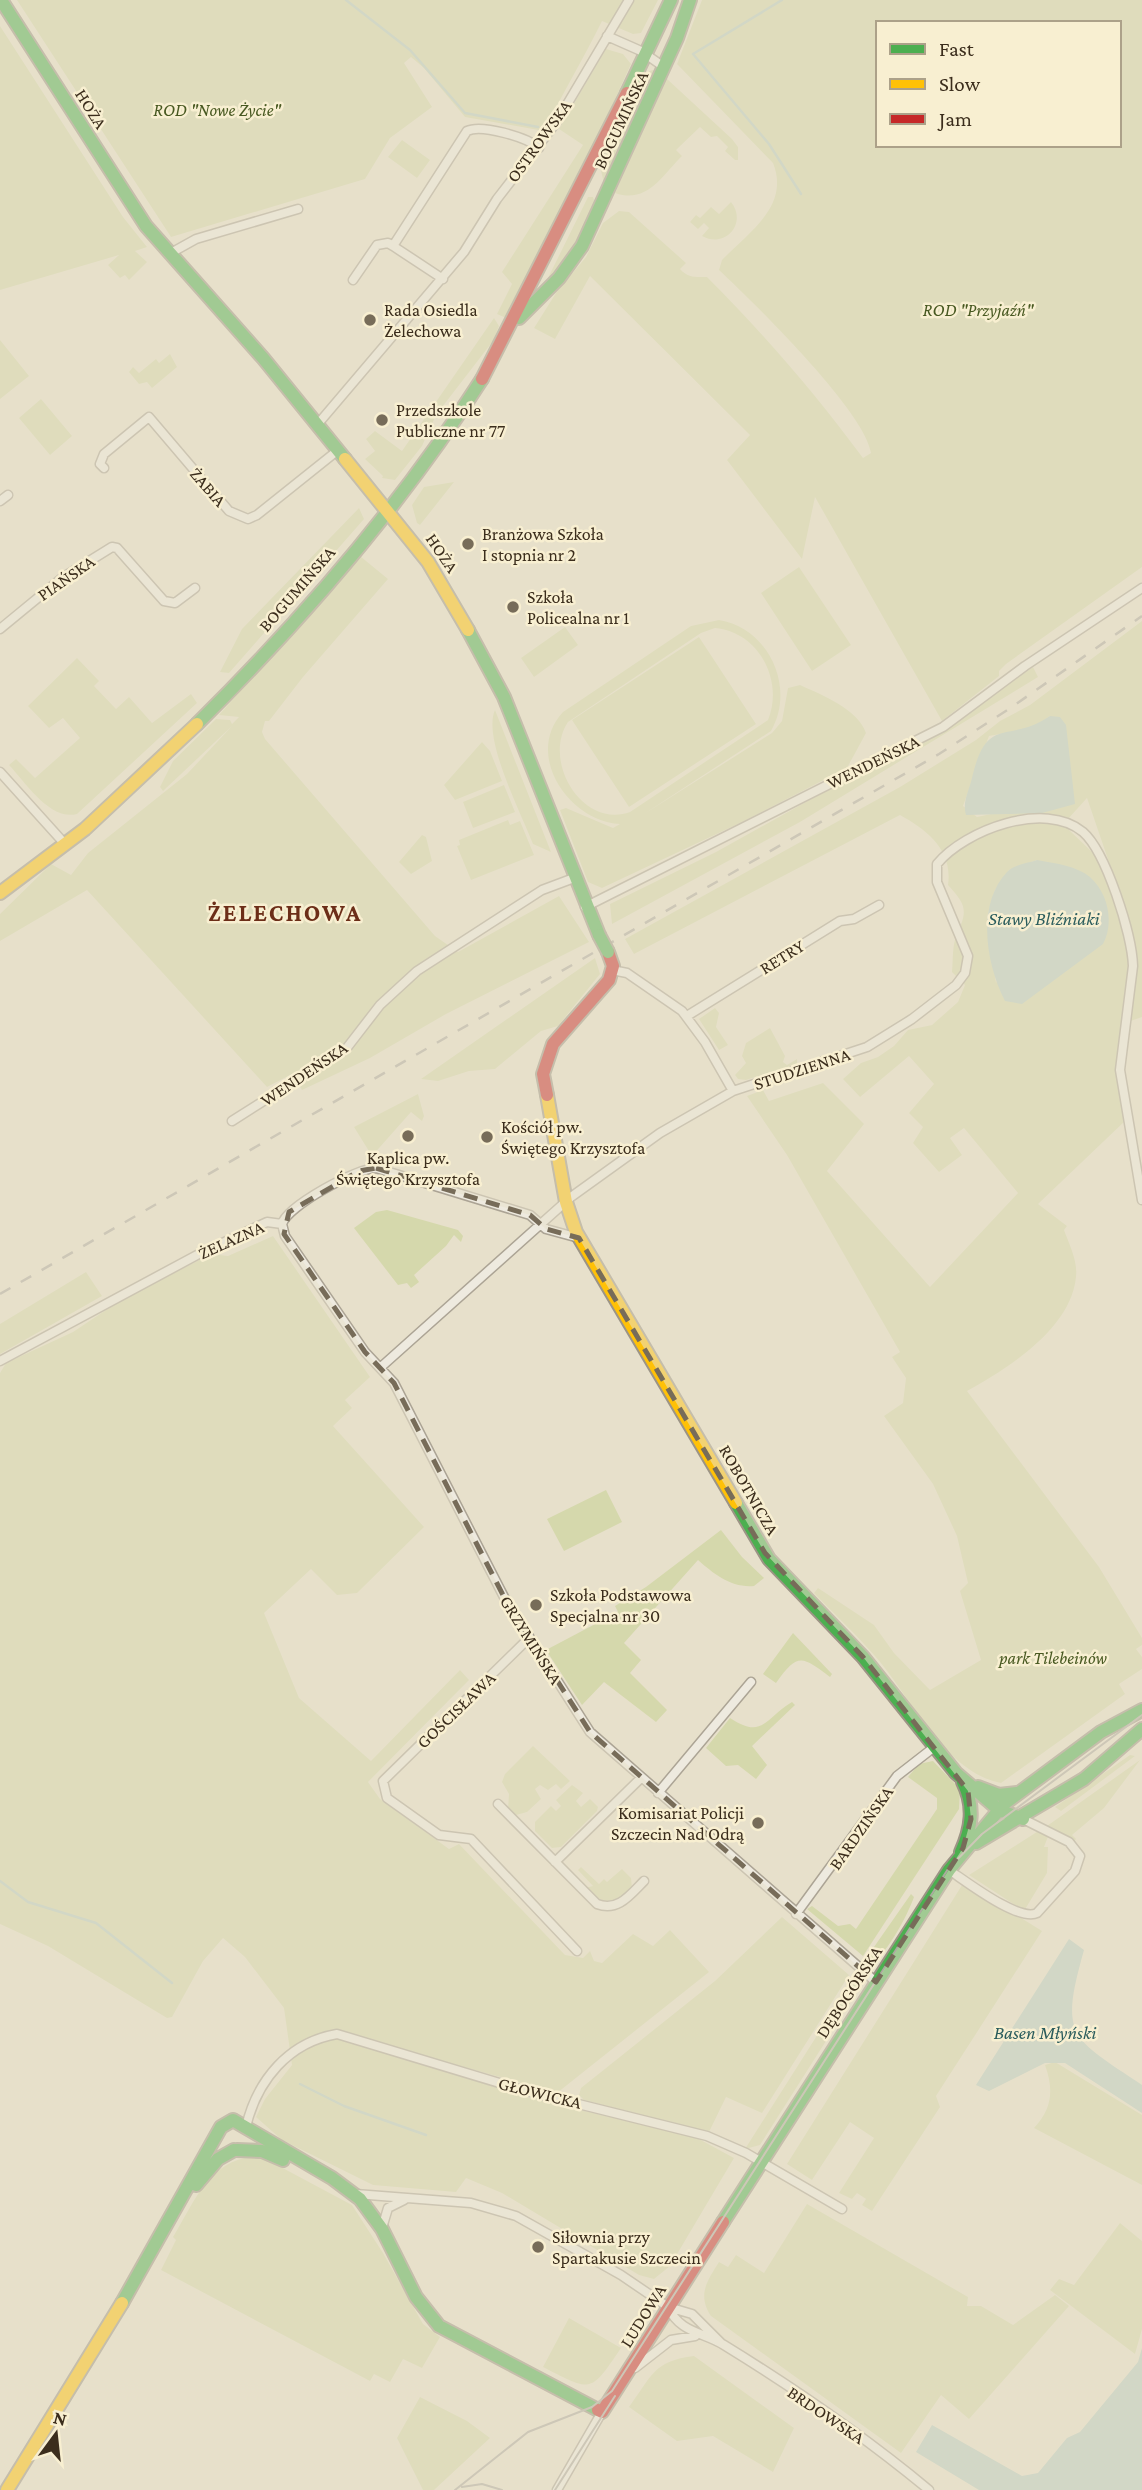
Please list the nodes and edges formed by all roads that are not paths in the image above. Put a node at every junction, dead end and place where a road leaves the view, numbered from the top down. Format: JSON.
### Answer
{"nodes":[{"id":1,"x":1,"y":0,"type":"edge"},
{"id":2,"x":629,"y":0,"type":"edge"},
{"id":3,"x":671,"y":0,"type":"edge"},
{"id":4,"x":690,"y":0,"type":"edge"},
{"id":5,"x":607,"y":36,"type":"junction"},
{"id":6,"x":645,"y":54,"type":"junction"},
{"id":7,"x":664,"y":67,"type":"junction"},
{"id":8,"x":539,"y":148,"type":"junction"},
{"id":9,"x":298,"y":209,"type":"dead end"},
{"id":10,"x":393,"y":246,"type":"junction"},
{"id":11,"x":169,"y":254,"type":"junction"},
{"id":12,"x":353,"y":279,"type":"dead end"},
{"id":13,"x":443,"y":279,"type":"junction"},
{"id":14,"x":514,"y":323,"type":"junction"},
{"id":15,"x":317,"y":425,"type":"junction"},
{"id":16,"x":337,"y":451,"type":"junction"},
{"id":17,"x":104,"y":468,"type":"dead end"},
{"id":18,"x":8,"y":495,"type":"dead end"},
{"id":19,"x":0,"y":501,"type":"edge"},
{"id":20,"x":388,"y":510,"type":"junction"},
{"id":21,"x":195,"y":587,"type":"dead end"},
{"id":22,"x":1142,"y":588,"type":"edge"},
{"id":23,"x":0,"y":629,"type":"edge"},
{"id":24,"x":0,"y":772,"type":"edge"},
{"id":25,"x":64,"y":843,"type":"junction"},
{"id":26,"x":574,"y":878,"type":"junction"},
{"id":27,"x":0,"y":893,"type":"edge"},
{"id":28,"x":879,"y":905,"type":"dead end"},
{"id":29,"x":585,"y":906,"type":"junction"},
{"id":30,"x":612,"y":970,"type":"junction"},
{"id":31,"x":687,"y":1016,"type":"junction"},
{"id":32,"x":733,"y":1091,"type":"junction"},
{"id":33,"x":232,"y":1121,"type":"dead end"},
{"id":34,"x":1142,"y":1200,"type":"edge"},
{"id":35,"x":566,"y":1202,"type":"junction"},
{"id":36,"x":282,"y":1224,"type":"junction"},
{"id":37,"x":541,"y":1226,"type":"junction"},
{"id":38,"x":579,"y":1238,"type":"junction"},
{"id":39,"x":0,"y":1361,"type":"edge"},
{"id":40,"x":382,"y":1367,"type":"junction"},
{"id":41,"x":528,"y":1639,"type":"junction"},
{"id":42,"x":751,"y":1682,"type":"dead end"},
{"id":43,"x":1142,"y":1710,"type":"edge"},
{"id":44,"x":1142,"y":1729,"type":"edge"},
{"id":45,"x":933,"y":1748,"type":"junction"},
{"id":46,"x":947,"y":1763,"type":"junction"},
{"id":47,"x":640,"y":1778,"type":"junction"},
{"id":48,"x":1024,"y":1789,"type":"junction"},
{"id":49,"x":988,"y":1792,"type":"junction"},
{"id":50,"x":658,"y":1793,"type":"junction"},
{"id":51,"x":498,"y":1804,"type":"dead end"},
{"id":52,"x":999,"y":1809,"type":"junction"},
{"id":53,"x":1023,"y":1819,"type":"junction"},
{"id":54,"x":977,"y":1843,"type":"junction"},
{"id":55,"x":555,"y":1862,"type":"junction"},
{"id":56,"x":949,"y":1870,"type":"junction"},
{"id":57,"x":644,"y":1881,"type":"dead end"},
{"id":58,"x":796,"y":1914,"type":"junction"},
{"id":59,"x":577,"y":1951,"type":"dead end"},
{"id":60,"x":876,"y":1982,"type":"junction"},
{"id":61,"x":242,"y":2125,"type":"junction"},
{"id":62,"x":219,"y":2131,"type":"junction"},
{"id":63,"x":236,"y":2150,"type":"junction"},
{"id":64,"x":761,"y":2162,"type":"junction"},
{"id":65,"x":332,"y":2180,"type":"junction"},
{"id":66,"x":353,"y":2193,"type":"junction"},
{"id":67,"x":410,"y":2199,"type":"junction"},
{"id":68,"x":842,"y":2209,"type":"dead end"},
{"id":69,"x":167,"y":2221,"type":"junction"},
{"id":70,"x":383,"y":2234,"type":"junction"},
{"id":71,"x":668,"y":2307,"type":"junction"},
{"id":72,"x":707,"y":2338,"type":"junction"},
{"id":73,"x":721,"y":2343,"type":"junction"},
{"id":74,"x":623,"y":2380,"type":"junction"},
{"id":75,"x":602,"y":2412,"type":"junction"},
{"id":76,"x":7,"y":2490,"type":"edge"},
{"id":77,"x":557,"y":2490,"type":"edge"},
{"id":78,"x":929,"y":2490,"type":"edge"}],
"edges":[{"from":1,"to":11,"type":"street","name":"HOŻA"},
{"from":2,"to":5,"type":"street","name":"OSTROWSKA"},
{"from":3,"to":6,"type":"street","name":"BOGUMIŃSKA"},
{"from":4,"to":7,"type":"street","name":"BOGUMIŃSKA"},
{"from":5,"to":6,"type":"street","name":"BOGUMIŃSKA"},
{"from":5,"to":8,"type":"street","name":"OSTROWSKA"},
{"from":6,"to":7,"type":"street","name":"BOGUMIŃSKA"},
{"from":6,"to":14,"type":"street","name":"BOGUMIŃSKA"},
{"from":7,"to":14,"type":"street","name":"BOGUMIŃSKA"},
{"from":8,"to":10,"type":"street"},
{"from":8,"to":13,"type":"street","name":"OSTROWSKA"},
{"from":9,"to":11,"type":"street"},
{"from":10,"to":12,"type":"street"},
{"from":10,"to":13,"type":"street"},
{"from":11,"to":15,"type":"street","name":"HOŻA"},
{"from":13,"to":15,"type":"street","name":"OSTROWSKA"},
{"from":14,"to":20,"type":"street","name":"BOGUMIŃSKA"},
{"from":15,"to":16,"type":"street","name":"HOŻA"},
{"from":16,"to":17,"type":"street","name":"ŻABIA"},
{"from":16,"to":20,"type":"street","name":"HOŻA"},
{"from":18,"to":19,"type":"street"},
{"from":20,"to":25,"type":"street","name":"BOGUMIŃSKA"},
{"from":20,"to":26,"type":"street","name":"HOŻA"},
{"from":21,"to":23,"type":"street","name":"PIAŃSKA"},
{"from":22,"to":29,"type":"street","name":"WENDEŃSKA"},
{"from":24,"to":25,"type":"street"},
{"from":25,"to":27,"type":"street","name":"BOGUMIŃSKA"},
{"from":26,"to":29,"type":"street","name":"HOŻA"},
{"from":26,"to":33,"type":"street","name":"WENDEŃSKA"},
{"from":28,"to":31,"type":"street","name":"RETRY"},
{"from":29,"to":30,"type":"street","name":"HOŻA","bridge":true},
{"from":30,"to":31,"type":"street"},
{"from":30,"to":35,"type":"street"},
{"from":31,"to":32,"type":"street"},
{"from":32,"to":34,"type":"street","name":"STUDZIENNA"},
{"from":32,"to":35,"type":"street","name":"STUDZIENNA"},
{"from":35,"to":37,"type":"street","name":"STUDZIENNA"},
{"from":35,"to":38,"type":"street","name":"ROBOTNICZA"},
{"from":36,"to":37,"type":"street","name":"ŻELAZNA"},
{"from":36,"to":39,"type":"street","name":"ŻELAZNA"},
{"from":36,"to":40,"type":"street","name":"GRZYMIŃSKA"},
{"from":37,"to":38,"type":"street"},
{"from":37,"to":40,"type":"street","name":"STUDZIENNA"},
{"from":38,"to":45,"type":"street","name":"ROBOTNICZA"},
{"from":40,"to":41,"type":"street","name":"GRZYMIŃSKA"},
{"from":41,"to":47,"type":"street","name":"GRZYMIŃSKA"},
{"from":41,"to":59,"type":"street","name":"GOŚCISŁAWA"},
{"from":42,"to":50,"type":"street"},
{"from":43,"to":48,"type":"street","name":"DĘBOGÓRSKA"},
{"from":44,"to":53,"type":"street","name":"DĘBOGÓRSKA"},
{"from":45,"to":46,"type":"street","name":"ROBOTNICZA"},
{"from":45,"to":58,"type":"street","name":"BARDZIŃSKA"},
{"from":46,"to":49,"type":"street","name":"ROBOTNICZA"},
{"from":46,"to":52,"type":"street","name":"ROBOTNICZA"},
{"from":46,"to":56,"type":"street","name":"ROBOTNICZA"},
{"from":47,"to":50,"type":"street","name":"GRZYMIŃSKA"},
{"from":47,"to":55,"type":"street"},
{"from":48,"to":49,"type":"street"},
{"from":48,"to":52,"type":"street","name":"DĘBOGÓRSKA"},
{"from":49,"to":52,"type":"street","name":"ROBOTNICZA"},
{"from":50,"to":58,"type":"street","name":"GRZYMIŃSKA"},
{"from":51,"to":55,"type":"street"},
{"from":52,"to":53,"type":"street"},
{"from":52,"to":54,"type":"street","name":"DĘBOGÓRSKA"},
{"from":53,"to":54,"type":"street","name":"DĘBOGÓRSKA"},
{"from":53,"to":56,"type":"street"},
{"from":54,"to":56,"type":"street","name":"DĘBOGÓRSKA"},
{"from":55,"to":57,"type":"street"},
{"from":56,"to":60,"type":"street","name":"DĘBOGÓRSKA"},
{"from":58,"to":60,"type":"street","name":"GRZYMIŃSKA"},
{"from":60,"to":64,"type":"street","name":"DĘBOGÓRSKA"},
{"from":61,"to":62,"type":"street"},
{"from":61,"to":63,"type":"street"},
{"from":61,"to":64,"type":"street","name":"GŁOWICKA"},
{"from":61,"to":65,"type":"street"},
{"from":62,"to":63,"type":"street"},
{"from":62,"to":69,"type":"street"},
{"from":63,"to":65,"type":"street"},
{"from":63,"to":69,"type":"street"},
{"from":64,"to":68,"type":"street","name":"GŁOWICKA"},
{"from":64,"to":71,"type":"street","name":"LUDOWA"},
{"from":65,"to":66,"type":"street"},
{"from":66,"to":67,"type":"street"},
{"from":66,"to":70,"type":"street"},
{"from":67,"to":70,"type":"street"},
{"from":67,"to":71,"type":"street"},
{"from":69,"to":76,"type":"street"},
{"from":70,"to":75,"type":"street"},
{"from":71,"to":72,"type":"street","name":"BRDOWSKA"},
{"from":71,"to":73,"type":"street","name":"BRDOWSKA"},
{"from":71,"to":74,"type":"street","name":"LUDOWA"},
{"from":72,"to":73,"type":"street","name":"BRDOWSKA"},
{"from":72,"to":74,"type":"street","name":"BRDOWSKA"},
{"from":73,"to":78,"type":"street","name":"BRDOWSKA"},
{"from":74,"to":75,"type":"street","name":"LUDOWA"},
{"from":75,"to":77,"type":"street","name":"LUDOWA"}]}
